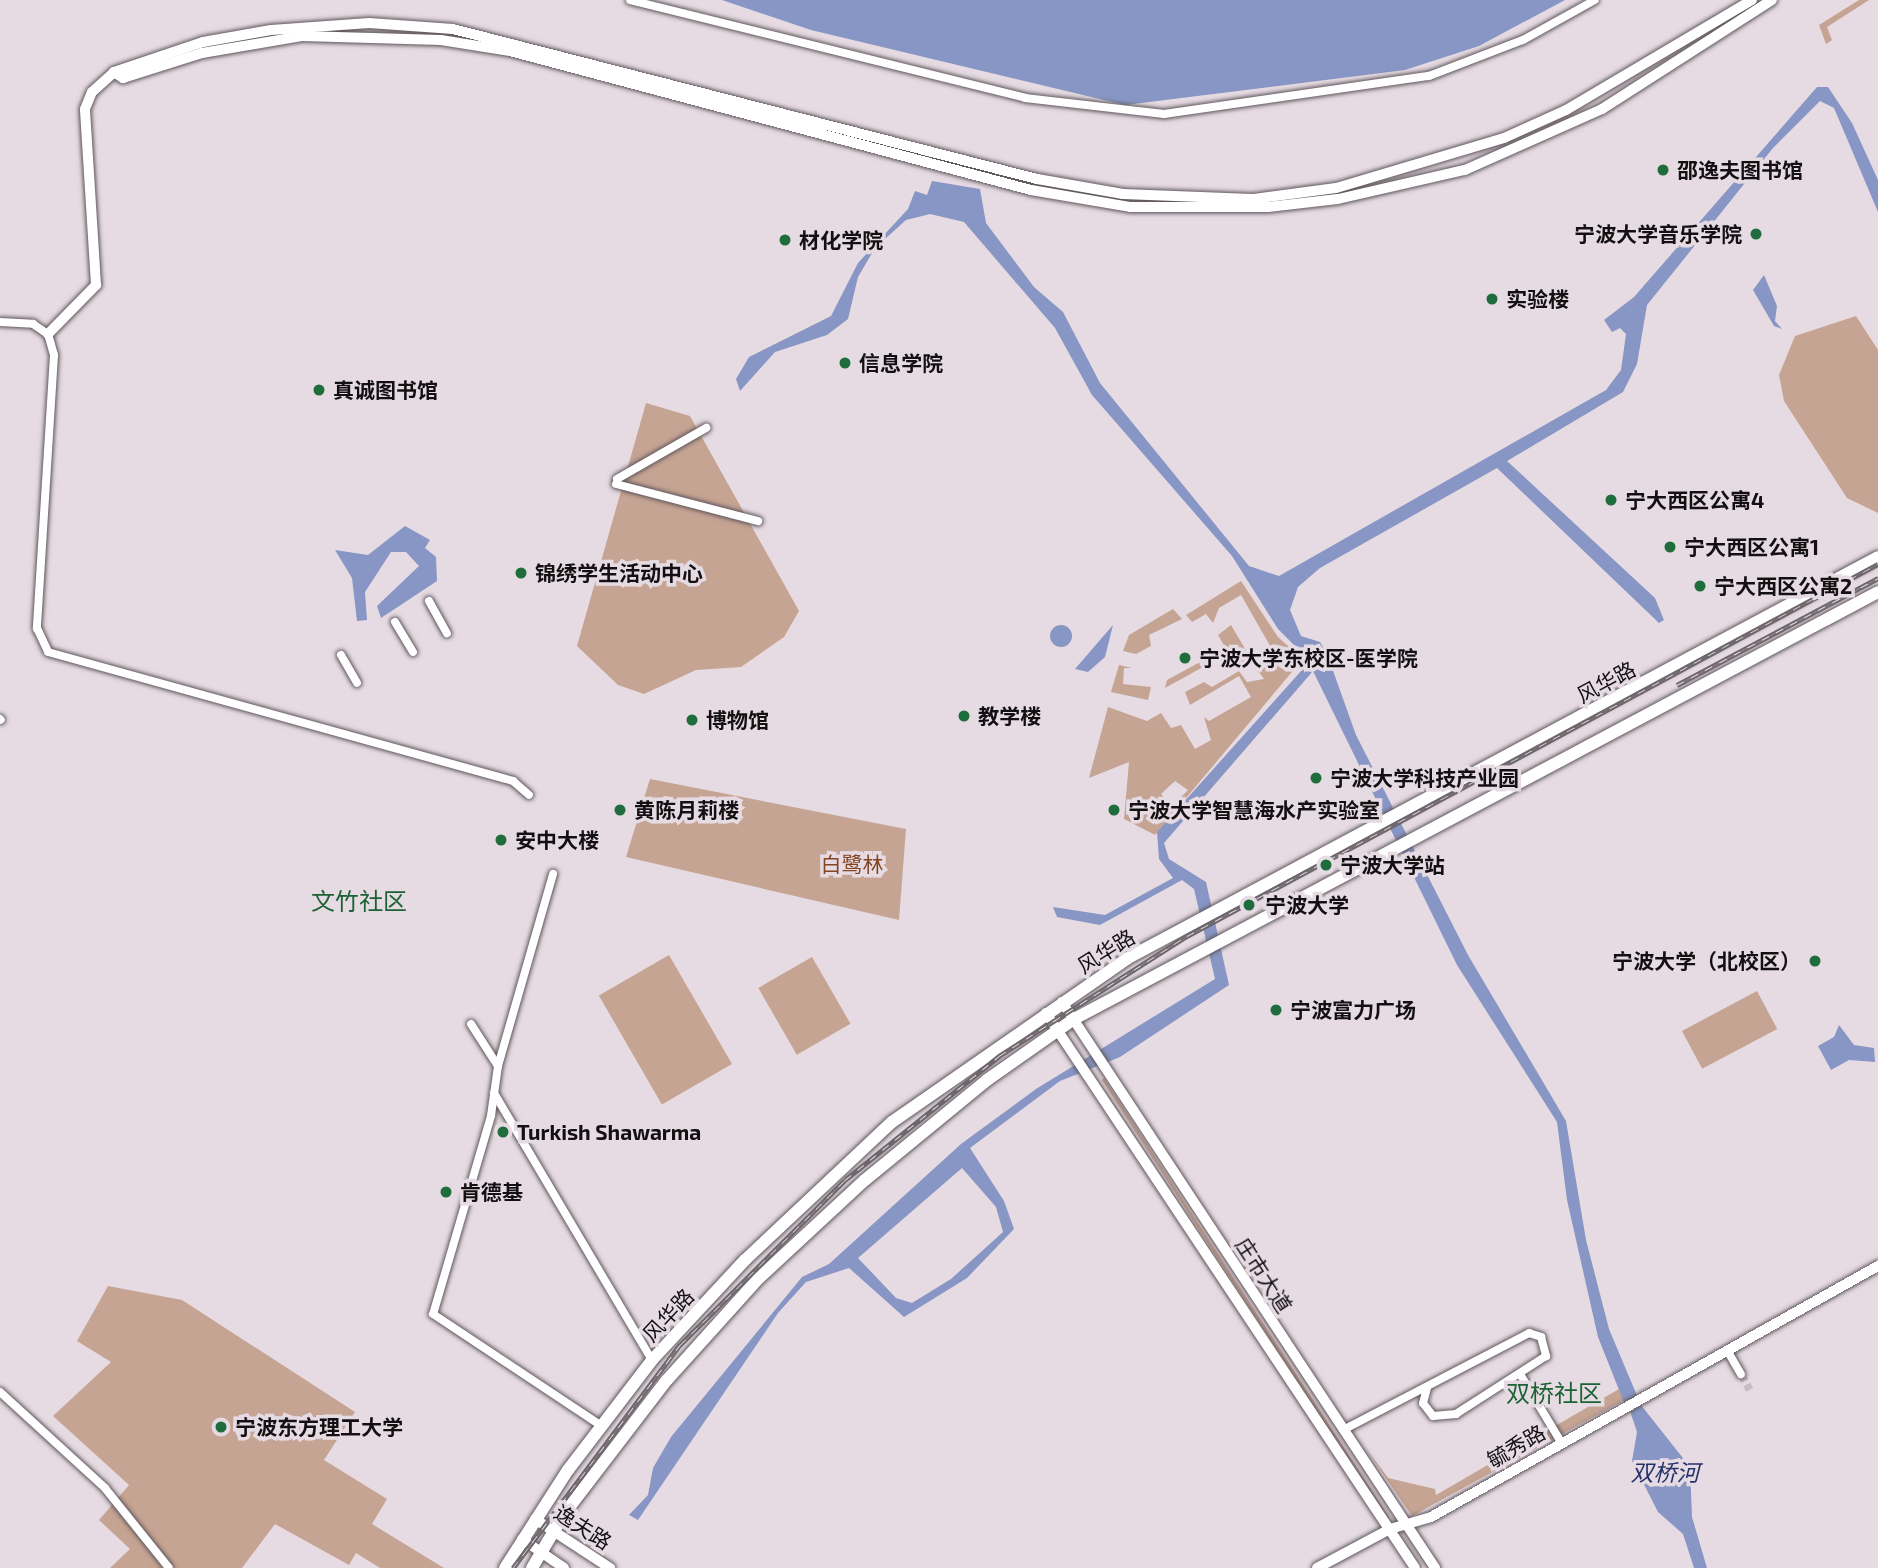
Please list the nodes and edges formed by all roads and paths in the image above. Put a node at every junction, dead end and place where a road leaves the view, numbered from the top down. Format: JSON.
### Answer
{"nodes":[{"id":1,"x":630,"y":0,"type":"edge"},
{"id":2,"x":1595,"y":0,"type":"edge"},
{"id":3,"x":1752,"y":0,"type":"edge"},
{"id":4,"x":1772,"y":0,"type":"edge"},
{"id":5,"x":114,"y":72,"type":"junction"},
{"id":6,"x":0,"y":322,"type":"edge"},
{"id":7,"x":48,"y":334,"type":"junction"},
{"id":8,"x":706,"y":428,"type":"dead end"},
{"id":9,"x":758,"y":521,"type":"dead end"},
{"id":10,"x":1878,"y":557,"type":"edge"},
{"id":11,"x":1878,"y":592,"type":"edge"},
{"id":12,"x":429,"y":601,"type":"dead end"},
{"id":13,"x":395,"y":622,"type":"dead end"},
{"id":14,"x":447,"y":633,"type":"dead end"},
{"id":15,"x":412,"y":652,"type":"dead end"},
{"id":16,"x":341,"y":655,"type":"dead end"},
{"id":17,"x":357,"y":683,"type":"dead end"},
{"id":18,"x":529,"y":795,"type":"dead end"},
{"id":19,"x":553,"y":874,"type":"dead end"},
{"id":20,"x":1062,"y":1002,"type":"junction"},
{"id":21,"x":1046,"y":1013,"type":"junction"},
{"id":22,"x":471,"y":1024,"type":"dead end"},
{"id":23,"x":1078,"y":1024,"type":"junction"},
{"id":24,"x":1058,"y":1029,"type":"junction"},
{"id":25,"x":498,"y":1066,"type":"junction"},
{"id":26,"x":494,"y":1093,"type":"junction"},
{"id":27,"x":1878,"y":1266,"type":"edge"},
{"id":28,"x":1727,"y":1350,"type":"junction"},
{"id":29,"x":652,"y":1360,"type":"junction"},
{"id":30,"x":1520,"y":1374,"type":"junction"},
{"id":31,"x":1741,"y":1374,"type":"tunnel mouth"},
{"id":32,"x":1427,"y":1388,"type":"junction"},
{"id":33,"x":0,"y":1392,"type":"edge"},
{"id":34,"x":600,"y":1425,"type":"junction"},
{"id":35,"x":1343,"y":1430,"type":"junction"},
{"id":36,"x":1561,"y":1442,"type":"junction"},
{"id":37,"x":534,"y":1518,"type":"junction"},
{"id":38,"x":1408,"y":1527,"type":"junction"},
{"id":39,"x":1390,"y":1529,"type":"junction"},
{"id":40,"x":554,"y":1531,"type":"junction"},
{"id":41,"x":522,"y":1539,"type":"junction"},
{"id":42,"x":541,"y":1552,"type":"junction"},
{"id":43,"x":169,"y":1568,"type":"edge"},
{"id":44,"x":505,"y":1568,"type":"edge"},
{"id":45,"x":532,"y":1568,"type":"edge"},
{"id":46,"x":564,"y":1568,"type":"edge"},
{"id":47,"x":610,"y":1568,"type":"edge"},
{"id":48,"x":1317,"y":1568,"type":"edge"},
{"id":49,"x":1415,"y":1568,"type":"edge"},
{"id":50,"x":1435,"y":1568,"type":"edge"}],
"edges":[{"from":1,"to":2,"type":"street"},
{"from":3,"to":5,"type":"street"},
{"from":4,"to":5,"type":"street"},
{"from":5,"to":7,"type":"street"},
{"from":6,"to":7,"type":"street"},
{"from":7,"to":18,"type":"street"},
{"from":8,"to":9,"type":"street"},
{"from":10,"to":20,"type":"main road","name":"风华路"},
{"from":11,"to":23,"type":"main road","name":"风华路"},
{"from":12,"to":14,"type":"street"},
{"from":13,"to":15,"type":"street"},
{"from":16,"to":17,"type":"street"},
{"from":19,"to":25,"type":"street"},
{"from":20,"to":21,"type":"main road","name":"风华路"},
{"from":20,"to":23,"type":"main road","name":"庄市大道"},
{"from":21,"to":24,"type":"main road","name":"庄市大道"},
{"from":21,"to":29,"type":"main road","name":"风华路"},
{"from":22,"to":25,"type":"street"},
{"from":23,"to":24,"type":"main road","name":"风华路"},
{"from":23,"to":35,"type":"main road","name":"庄市大道"},
{"from":24,"to":39,"type":"main road","name":"庄市大道"},
{"from":24,"to":40,"type":"main road","name":"风华路"},
{"from":25,"to":26,"type":"street"},
{"from":26,"to":29,"type":"street"},
{"from":26,"to":34,"type":"street"},
{"from":27,"to":28,"type":"street","name":"毓秀路"},
{"from":28,"to":31,"type":"street"},
{"from":28,"to":36,"type":"street","name":"毓秀路"},
{"from":29,"to":34,"type":"main road","name":"风华路"},
{"from":30,"to":32,"type":"street"},
{"from":30,"to":32,"type":"street"},
{"from":30,"to":36,"type":"street"},
{"from":32,"to":35,"type":"street"},
{"from":33,"to":43,"type":"street"},
{"from":34,"to":37,"type":"main road","name":"风华路"},
{"from":35,"to":38,"type":"main road","name":"庄市大道"},
{"from":36,"to":38,"type":"street","name":"毓秀路"},
{"from":37,"to":40,"type":"main road","name":"逸夫路"},
{"from":37,"to":41,"type":"main road","name":"风华路"},
{"from":38,"to":39,"type":"street","name":"毓秀路"},
{"from":38,"to":50,"type":"main road","name":"庄市大道"},
{"from":39,"to":48,"type":"street","name":"毓秀路"},
{"from":39,"to":49,"type":"main road","name":"庄市大道"},
{"from":40,"to":42,"type":"main road","name":"风华路"},
{"from":40,"to":47,"type":"main road","name":"逸夫路"},
{"from":41,"to":42,"type":"main road","name":"逸夫路"},
{"from":41,"to":44,"type":"main road","name":"风华路"},
{"from":42,"to":45,"type":"main road","name":"风华路"},
{"from":42,"to":46,"type":"main road","name":"逸夫路"}]}
